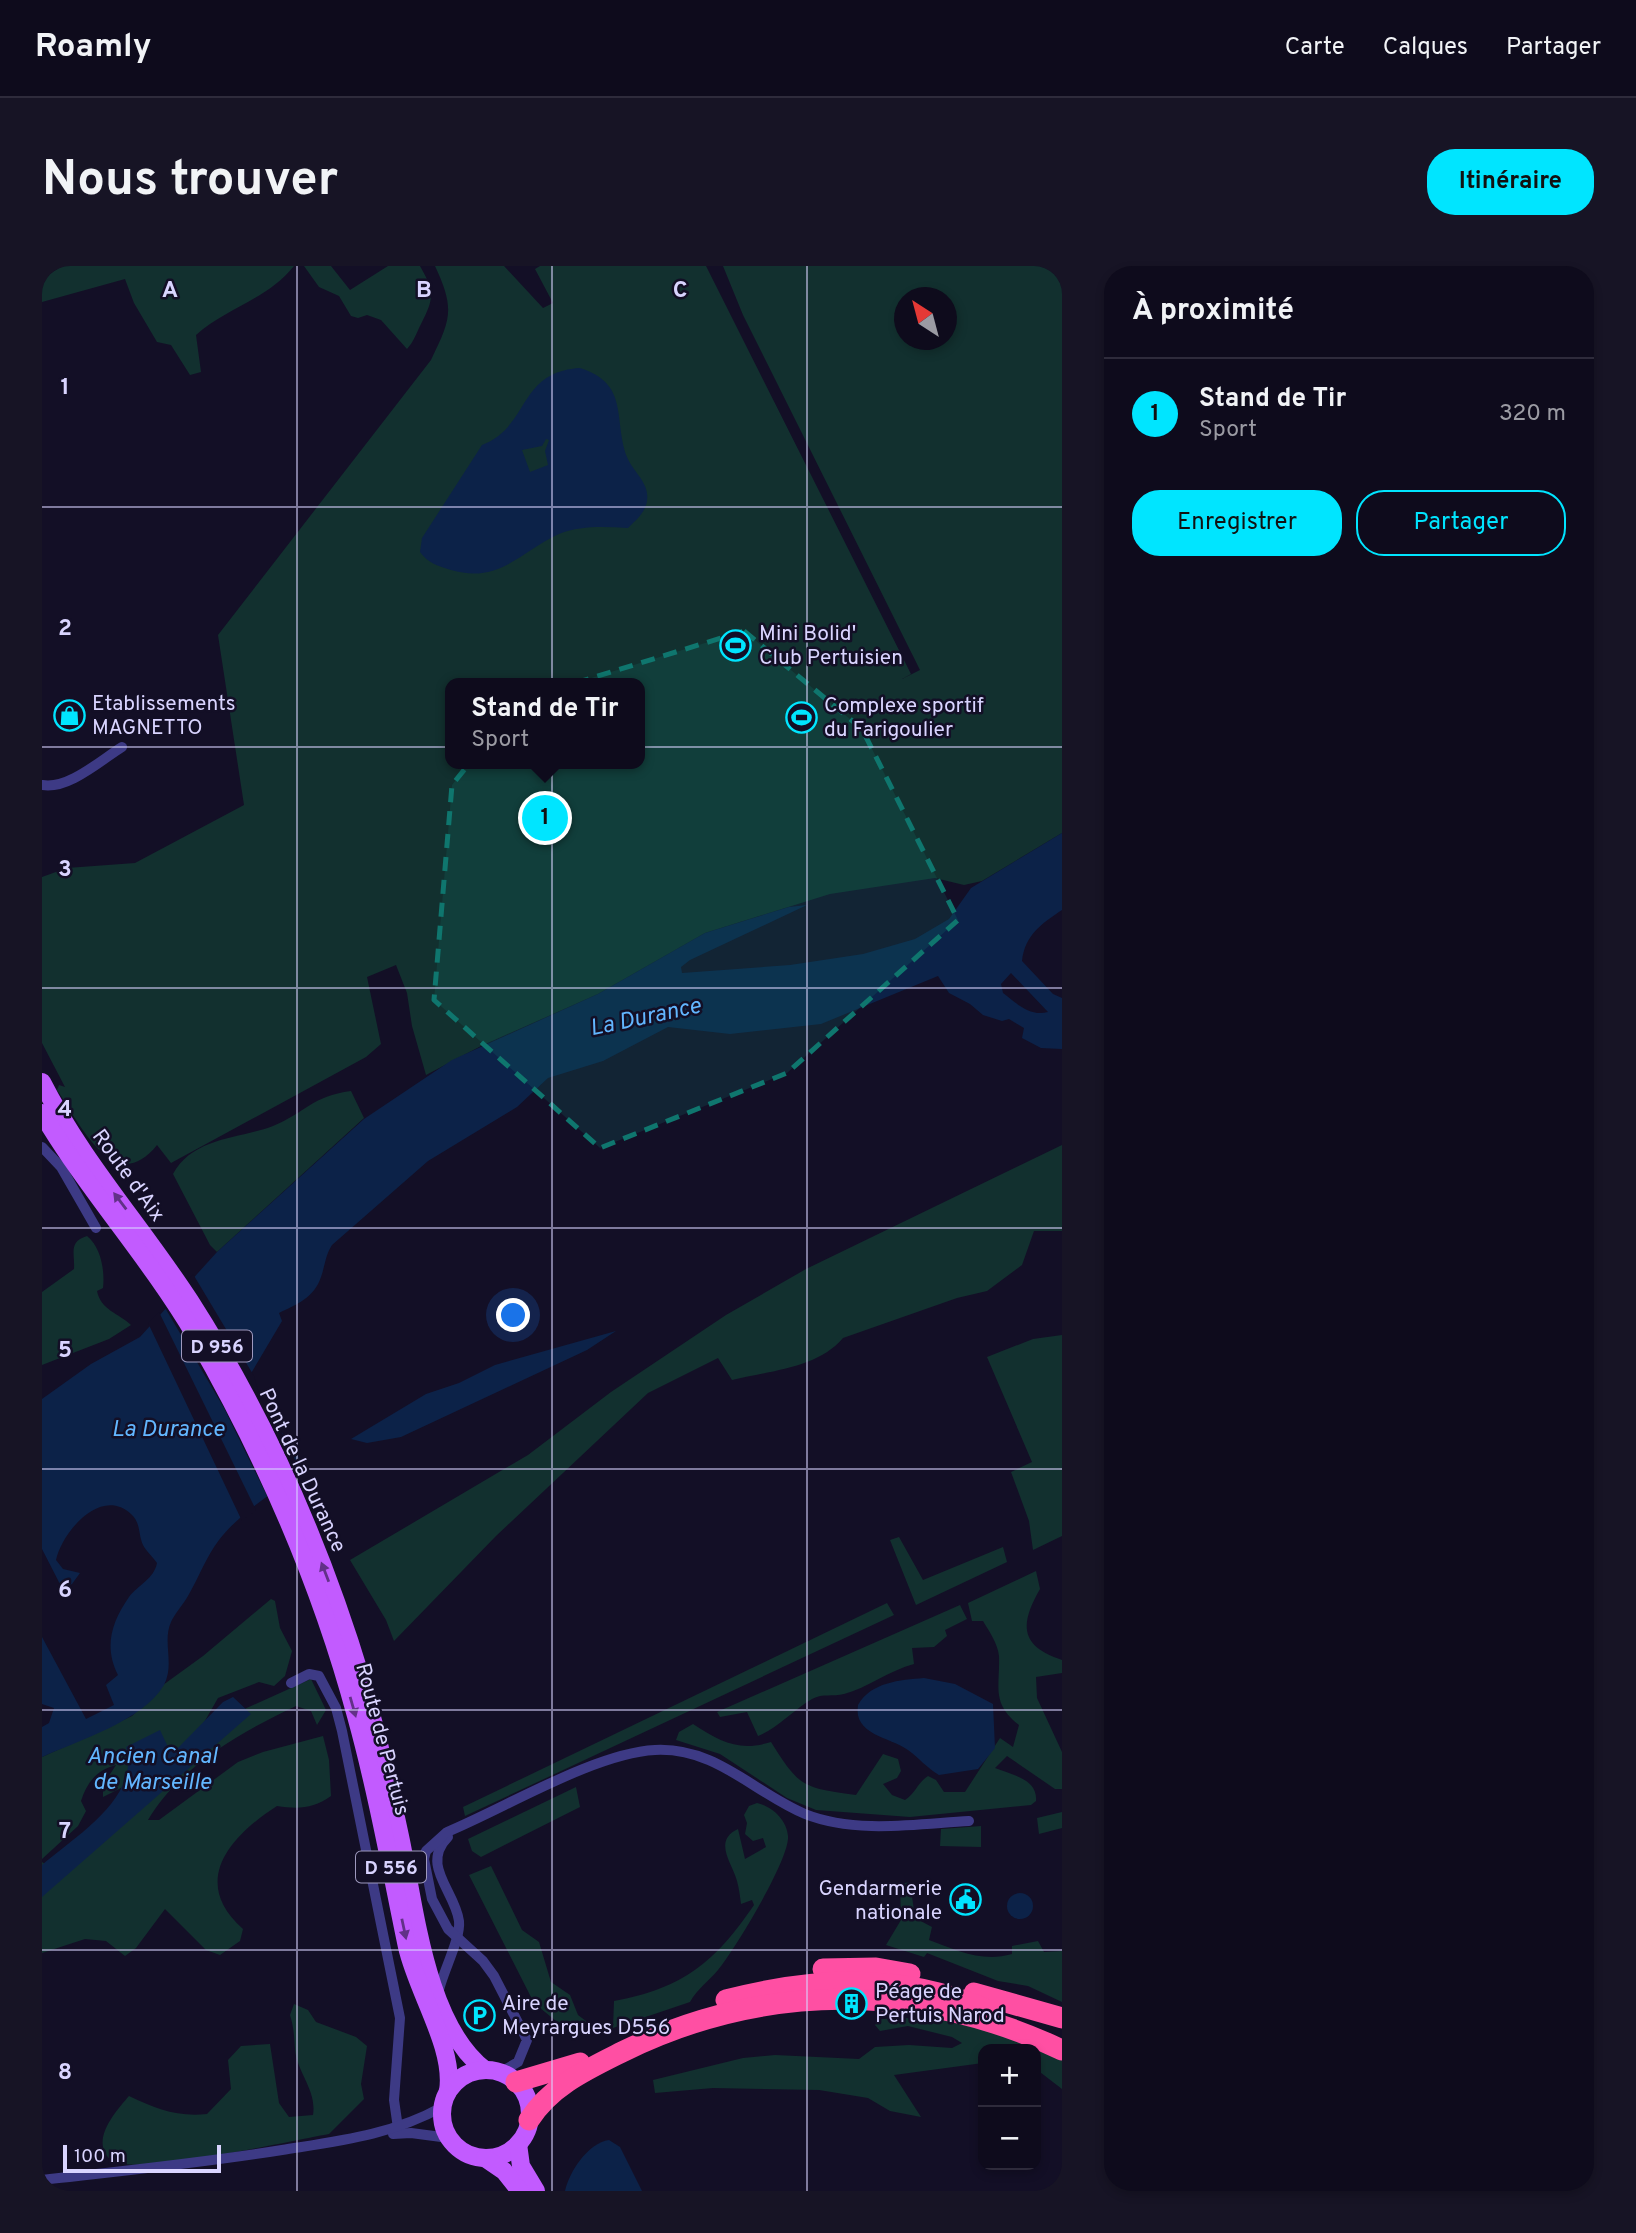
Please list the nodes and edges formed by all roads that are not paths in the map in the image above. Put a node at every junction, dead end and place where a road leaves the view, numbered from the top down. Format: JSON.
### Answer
{"nodes":[{"id":1,"x":122,"y":747,"type":"dead end"},
{"id":2,"x":42,"y":785,"type":"edge"},
{"id":3,"x":42,"y":1082,"type":"edge"},
{"id":4,"x":42,"y":1113,"type":"edge"},
{"id":5,"x":42,"y":1147,"type":"edge"},
{"id":6,"x":96,"y":1228,"type":"dead end"},
{"id":7,"x":154,"y":1260,"type":"junction"},
{"id":8,"x":261,"y":1442,"type":"joint"},
{"id":9,"x":340,"y":1639,"type":"junction"},
{"id":10,"x":291,"y":1683,"type":"dead end"},
{"id":11,"x":970,"y":1821,"type":"dead end"},
{"id":12,"x":471,"y":1822,"type":"junction"},
{"id":13,"x":457,"y":1939,"type":"junction"},
{"id":14,"x":438,"y":1995,"type":"junction"},
{"id":15,"x":758,"y":2000,"type":"junction"},
{"id":16,"x":722,"y":2001,"type":"junction"},
{"id":17,"x":1062,"y":2018,"type":"edge"},
{"id":18,"x":1062,"y":2038,"type":"edge"},
{"id":19,"x":1062,"y":2050,"type":"edge"},
{"id":20,"x":501,"y":2075,"type":"junction"},
{"id":21,"x":445,"y":2099,"type":"junction"},
{"id":22,"x":529,"y":2120,"type":"junction"},
{"id":23,"x":398,"y":2128,"type":"junction"},
{"id":24,"x":366,"y":2136,"type":"junction"},
{"id":25,"x":449,"y":2138,"type":"junction"},
{"id":26,"x":518,"y":2144,"type":"junction"},
{"id":27,"x":485,"y":2158,"type":"junction"},
{"id":28,"x":42,"y":2180,"type":"edge"},
{"id":29,"x":520,"y":2191,"type":"edge"},
{"id":30,"x":536,"y":2191,"type":"edge"}],
"edges":[{"from":1,"to":2,"type":"street"},
{"from":7,"to":3,"type":"main road","name":"Route d'Aix","number":"D 956","one_way":true},
{"from":4,"to":7,"type":"main road","name":"Route d'Aix","number":"D 956"},
{"from":5,"to":6,"type":"street"},
{"from":7,"to":8,"type":"main road","name":"Pont de la Durance","number":"D 956"},
{"from":8,"to":9,"type":"main road","name":"Pont de la Durance","number":"D 556"},
{"from":9,"to":14,"type":"main road","name":"Route de Pertuis","number":"D 556"},
{"from":9,"to":21,"type":"main road","name":"Route de Pertuis","number":"D 556","one_way":true},
{"from":10,"to":23,"type":"street"},
{"from":11,"to":12,"type":"street"},
{"from":12,"to":13,"type":"street"},
{"from":12,"to":13,"type":"street"},
{"from":13,"to":14,"type":"street"},
{"from":13,"to":20,"type":"street"},
{"from":14,"to":20,"type":"main road","name":"Route de Pertuis","number":"D 556"},
{"from":15,"to":16,"type":"highway"},
{"from":15,"to":18,"type":"highway"},
{"from":15,"to":19,"type":"highway"},
{"from":15,"to":22,"type":"highway"},
{"from":16,"to":17,"type":"highway"},
{"from":16,"to":20,"type":"highway"},
{"from":20,"to":21,"type":"main road"},
{"from":20,"to":22,"type":"main road"},
{"from":21,"to":23,"type":"street"},
{"from":21,"to":25,"type":"main road"},
{"from":22,"to":26,"type":"main road"},
{"from":23,"to":24,"type":"street"},
{"from":24,"to":25,"type":"street"},
{"from":24,"to":28,"type":"street"},
{"from":25,"to":27,"type":"main road"},
{"from":26,"to":27,"type":"main road"},
{"from":26,"to":30,"type":"main road"},
{"from":27,"to":29,"type":"main road"}]}
